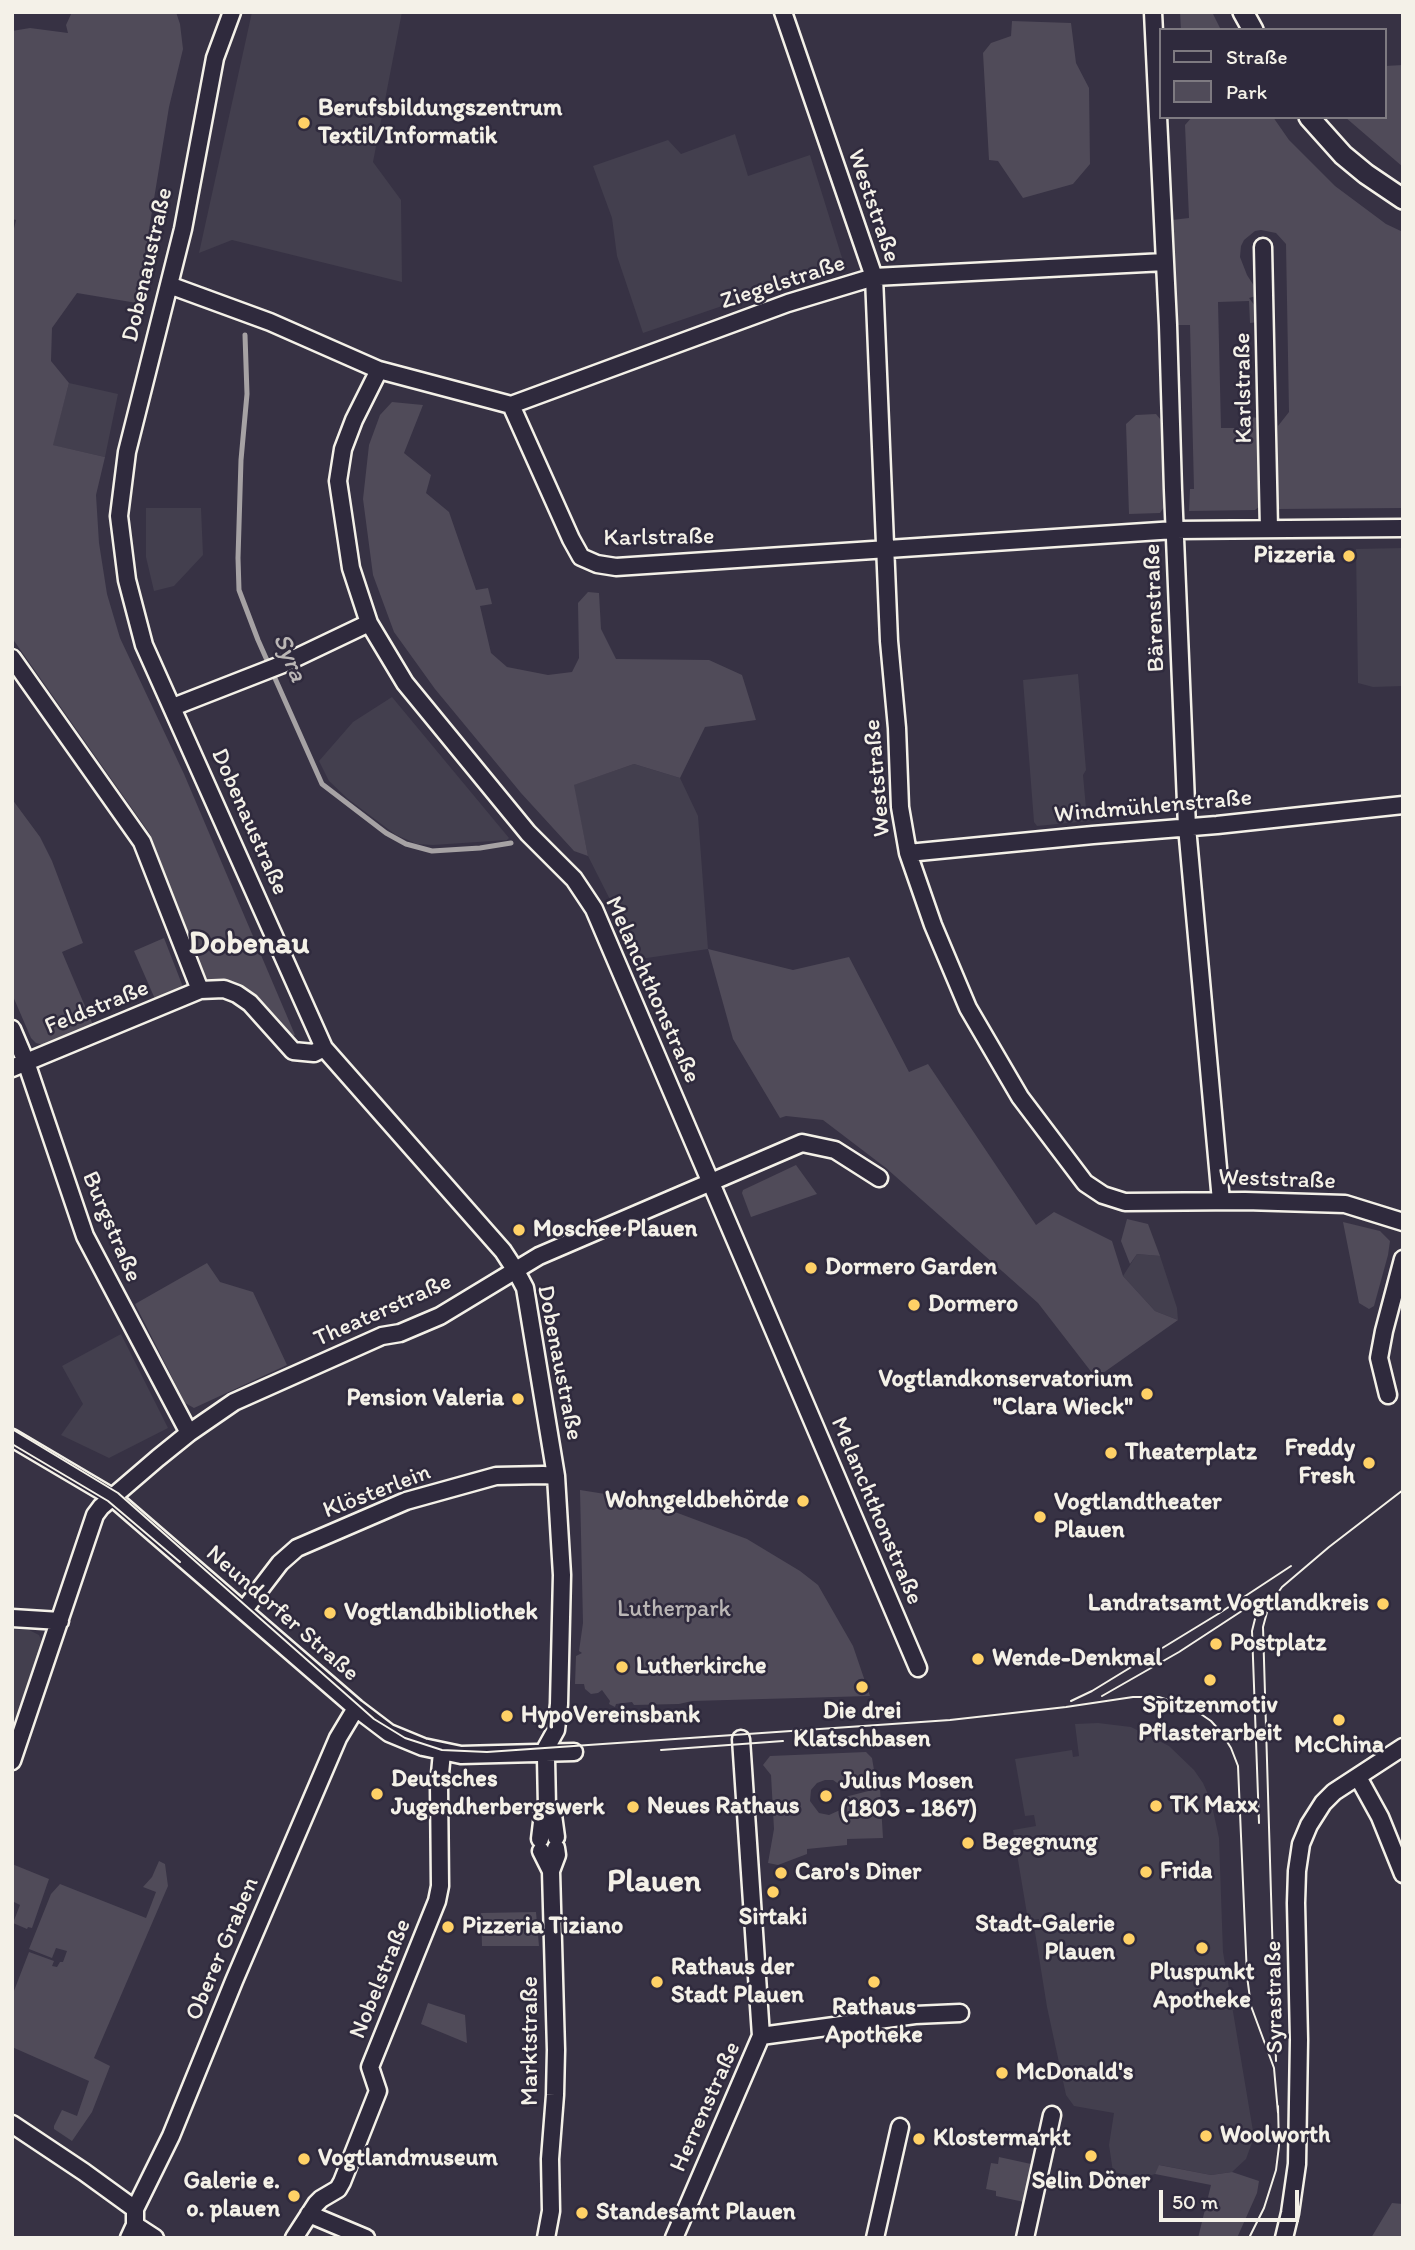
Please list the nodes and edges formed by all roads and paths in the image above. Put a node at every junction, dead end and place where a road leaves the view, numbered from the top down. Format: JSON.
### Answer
{"nodes":[{"id":1,"x":232,"y":12,"type":"edge"},
{"id":2,"x":783,"y":12,"type":"edge"},
{"id":3,"x":1153,"y":12,"type":"edge"},
{"id":4,"x":1243,"y":12,"type":"edge"},
{"id":5,"x":1252,"y":28,"type":"edge"},
{"id":6,"x":1311,"y":119,"type":"edge"},
{"id":7,"x":1403,"y":199,"type":"edge"},
{"id":8,"x":1263,"y":247,"type":"dead end"},
{"id":9,"x":1165,"y":262,"type":"junction"},
{"id":10,"x":874,"y":277,"type":"junction"},
{"id":11,"x":169,"y":285,"type":"junction"},
{"id":12,"x":379,"y":370,"type":"junction"},
{"id":13,"x":511,"y":405,"type":"junction"},
{"id":14,"x":1403,"y":528,"type":"edge"},
{"id":15,"x":1269,"y":529,"type":"junction"},
{"id":16,"x":1175,"y":530,"type":"junction"},
{"id":17,"x":886,"y":550,"type":"junction"},
{"id":18,"x":369,"y":623,"type":"junction"},
{"id":19,"x":12,"y":658,"type":"edge"},
{"id":20,"x":173,"y":707,"type":"junction"},
{"id":21,"x":1403,"y":805,"type":"edge"},
{"id":22,"x":1187,"y":827,"type":"junction"},
{"id":23,"x":908,"y":853,"type":"junction"},
{"id":24,"x":200,"y":990,"type":"junction"},
{"id":25,"x":12,"y":1029,"type":"edge"},
{"id":26,"x":324,"y":1048,"type":"junction"},
{"id":27,"x":19,"y":1065,"type":"edge"},
{"id":28,"x":878,"y":1178,"type":"dead end"},
{"id":29,"x":712,"y":1183,"type":"junction"},
{"id":30,"x":1221,"y":1201,"type":"junction"},
{"id":31,"x":1403,"y":1222,"type":"edge"},
{"id":32,"x":1403,"y":1259,"type":"edge"},
{"id":33,"x":516,"y":1271,"type":"junction"},
{"id":34,"x":1388,"y":1395,"type":"dead end"},
{"id":35,"x":189,"y":1433,"type":"junction"},
{"id":36,"x":12,"y":1438,"type":"edge"},
{"id":37,"x":556,"y":1476,"type":"junction"},
{"id":38,"x":113,"y":1497,"type":"junction"},
{"id":39,"x":244,"y":1610,"type":"junction"},
{"id":40,"x":12,"y":1618,"type":"edge"},
{"id":41,"x":60,"y":1621,"type":"junction"},
{"id":42,"x":918,"y":1668,"type":"dead end"},
{"id":43,"x":356,"y":1708,"type":"junction"},
{"id":44,"x":741,"y":1739,"type":"dead end"},
{"id":45,"x":1403,"y":1747,"type":"edge"},
{"id":46,"x":442,"y":1752,"type":"junction"},
{"id":47,"x":574,"y":1752,"type":"dead end"},
{"id":48,"x":546,"y":1753,"type":"junction"},
{"id":49,"x":12,"y":1761,"type":"edge"},
{"id":50,"x":1358,"y":1777,"type":"junction"},
{"id":51,"x":1403,"y":1874,"type":"edge"},
{"id":52,"x":960,"y":2014,"type":"dead end"},
{"id":53,"x":761,"y":2036,"type":"junction"},
{"id":54,"x":1052,"y":2115,"type":"dead end"},
{"id":55,"x":12,"y":2124,"type":"edge"},
{"id":56,"x":900,"y":2127,"type":"dead end"},
{"id":57,"x":309,"y":2214,"type":"junction"},
{"id":58,"x":133,"y":2224,"type":"edge"},
{"id":59,"x":155,"y":2238,"type":"edge"},
{"id":60,"x":294,"y":2238,"type":"edge"},
{"id":61,"x":366,"y":2238,"type":"edge"},
{"id":62,"x":547,"y":2238,"type":"edge"},
{"id":63,"x":674,"y":2238,"type":"edge"},
{"id":64,"x":875,"y":2238,"type":"edge"},
{"id":65,"x":1025,"y":2238,"type":"edge"},
{"id":66,"x":1284,"y":2238,"type":"edge"}],
"edges":[{"from":1,"to":11,"type":"street","name":"Dobenaustraße"},
{"from":2,"to":10,"type":"street","name":"Weststraße"},
{"from":3,"to":9,"type":"street","name":"Bärenstraße"},
{"from":4,"to":5,"type":"street"},
{"from":6,"to":7,"type":"street"},
{"from":8,"to":15,"type":"street","name":"Karlstraße"},
{"from":9,"to":10,"type":"street","name":"Ziegelstraße"},
{"from":9,"to":16,"type":"street","name":"Bärenstraße"},
{"from":10,"to":13,"type":"street","name":"Ziegelstraße"},
{"from":10,"to":17,"type":"street","name":"Weststraße"},
{"from":11,"to":12,"type":"street"},
{"from":11,"to":20,"type":"street","name":"Dobenaustraße"},
{"from":12,"to":13,"type":"street"},
{"from":12,"to":18,"type":"street","name":"Melanchthonstraße"},
{"from":13,"to":17,"type":"street","name":"Karlstraße"},
{"from":14,"to":15,"type":"street","name":"Karlstraße"},
{"from":15,"to":16,"type":"street","name":"Karlstraße"},
{"from":16,"to":17,"type":"street","name":"Karlstraße"},
{"from":16,"to":22,"type":"street","name":"Bärenstraße"},
{"from":17,"to":23,"type":"street","name":"Weststraße"},
{"from":18,"to":20,"type":"street"},
{"from":18,"to":29,"type":"street","name":"Melanchthonstraße"},
{"from":19,"to":24,"type":"street"},
{"from":20,"to":26,"type":"street","name":"Dobenaustraße"},
{"from":21,"to":22,"type":"street","name":"Windmühlenstraße"},
{"from":22,"to":23,"type":"street","name":"Windmühlenstraße"},
{"from":22,"to":30,"type":"street","name":"Bärenstraße"},
{"from":23,"to":30,"type":"street","name":"Weststraße"},
{"from":24,"to":26,"type":"street"},
{"from":24,"to":27,"type":"street","name":"Feldstraße"},
{"from":25,"to":27,"type":"street","name":"Burgstraße"},
{"from":26,"to":33,"type":"street","name":"Dobenaustraße"},
{"from":27,"to":35,"type":"street","name":"Burgstraße"},
{"from":28,"to":29,"type":"street","name":"Theaterstraße"},
{"from":29,"to":33,"type":"street","name":"Theaterstraße"},
{"from":29,"to":42,"type":"street","name":"Melanchthonstraße"},
{"from":30,"to":31,"type":"street","name":"Weststraße"},
{"from":32,"to":34,"type":"street"},
{"from":33,"to":35,"type":"street","name":"Theaterstraße"},
{"from":33,"to":37,"type":"street","name":"Dobenaustraße"},
{"from":35,"to":38,"type":"street","name":"Theaterstraße"},
{"from":36,"to":38,"type":"street","name":"Neundorfer Straße"},
{"from":37,"to":39,"type":"street","name":"Klösterlein"},
{"from":37,"to":48,"type":"street","name":"Dobenaustraße"},
{"from":38,"to":39,"type":"street","name":"Neundorfer Straße"},
{"from":38,"to":41,"type":"street","name":"Theaterstraße"},
{"from":39,"to":43,"type":"street","name":"Neundorfer Straße"},
{"from":40,"to":41,"type":"street"},
{"from":41,"to":49,"type":"street","name":"Theaterstraße"},
{"from":43,"to":46,"type":"street","name":"Neundorfer Straße"},
{"from":43,"to":58,"type":"street","name":"Oberer Graben"},
{"from":44,"to":53,"type":"street","name":"Herrenstraße"},
{"from":45,"to":50,"type":"street","name":"Syrastraße"},
{"from":46,"to":48,"type":"street","name":"Neundorfer Straße"},
{"from":46,"to":57,"type":"street","name":"Nobelstraße"},
{"from":47,"to":48,"type":"street","name":"Neundorfer Straße"},
{"from":48,"to":62,"type":"street","name":"Marktstraße"},
{"from":50,"to":51,"type":"street"},
{"from":50,"to":66,"type":"street","name":"Syrastraße"},
{"from":52,"to":53,"type":"street"},
{"from":53,"to":63,"type":"street","name":"Herrenstraße"},
{"from":54,"to":65,"type":"street"},
{"from":55,"to":58,"type":"street"},
{"from":56,"to":64,"type":"street"},
{"from":57,"to":60,"type":"street","name":"Nobelstraße"},
{"from":57,"to":61,"type":"street"},
{"from":58,"to":59,"type":"street"}]}
